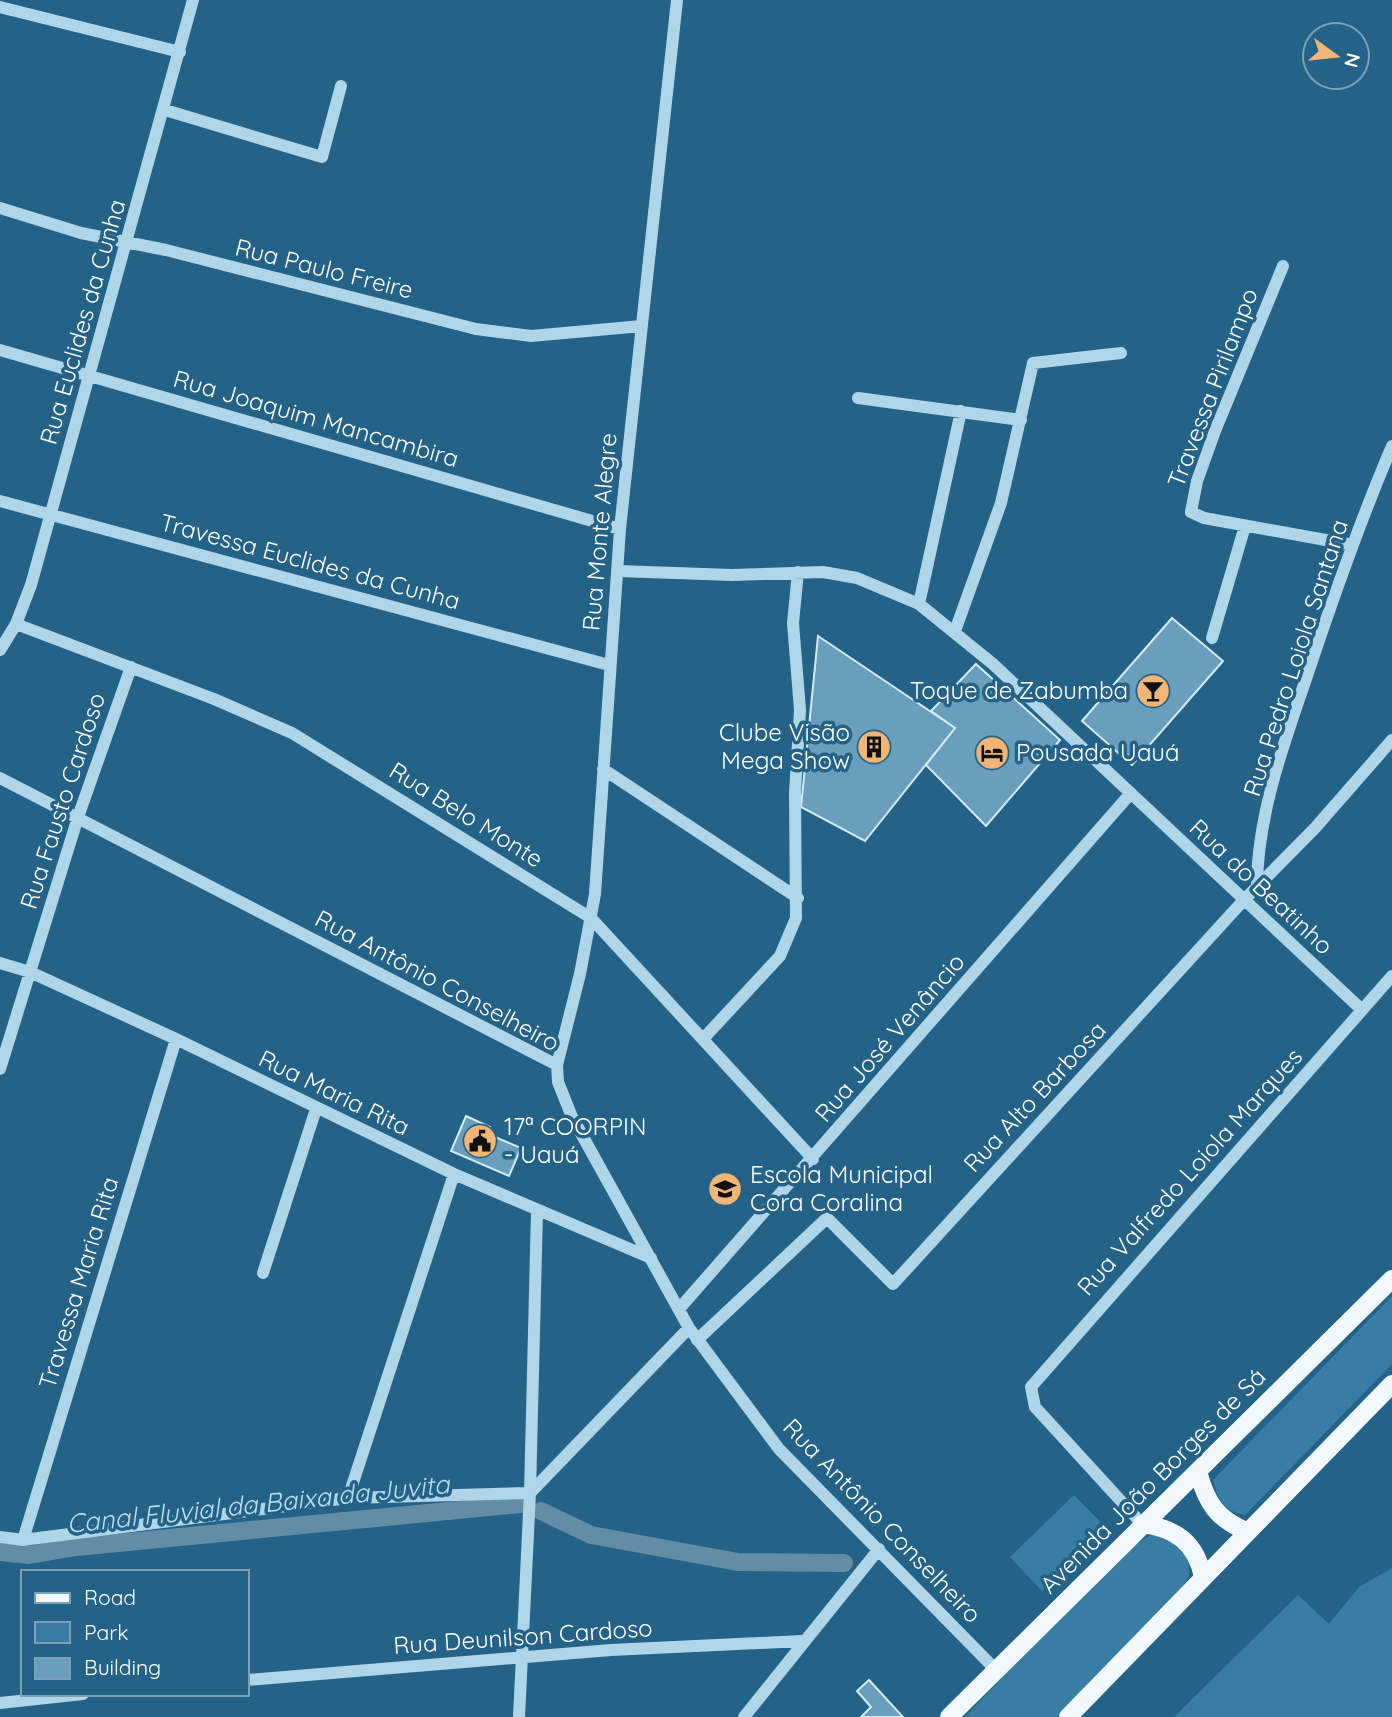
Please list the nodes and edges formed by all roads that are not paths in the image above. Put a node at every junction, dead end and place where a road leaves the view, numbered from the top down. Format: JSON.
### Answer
{"nodes":[{"id":1,"x":194,"y":0,"type":"edge"},
{"id":2,"x":677,"y":0,"type":"edge"},
{"id":3,"x":0,"y":7,"type":"edge"},
{"id":4,"x":180,"y":52,"type":"junction"},
{"id":5,"x":341,"y":86,"type":"dead end"},
{"id":6,"x":165,"y":110,"type":"junction"},
{"id":7,"x":0,"y":208,"type":"edge"},
{"id":8,"x":128,"y":242,"type":"junction"},
{"id":9,"x":1283,"y":266,"type":"dead end"},
{"id":10,"x":642,"y":326,"type":"junction"},
{"id":11,"x":0,"y":350,"type":"edge"},
{"id":12,"x":1121,"y":353,"type":"dead end"},
{"id":13,"x":89,"y":376,"type":"junction"},
{"id":14,"x":858,"y":398,"type":"dead end"},
{"id":15,"x":961,"y":411,"type":"junction"},
{"id":16,"x":1021,"y":420,"type":"junction"},
{"id":17,"x":1392,"y":446,"type":"edge"},
{"id":18,"x":0,"y":501,"type":"edge"},
{"id":19,"x":51,"y":516,"type":"junction"},
{"id":20,"x":1245,"y":526,"type":"junction"},
{"id":21,"x":620,"y":529,"type":"junction"},
{"id":22,"x":1353,"y":545,"type":"junction"},
{"id":23,"x":618,"y":571,"type":"junction"},
{"id":24,"x":798,"y":572,"type":"junction"},
{"id":25,"x":919,"y":604,"type":"junction"},
{"id":26,"x":16,"y":624,"type":"junction"},
{"id":27,"x":955,"y":631,"type":"junction"},
{"id":28,"x":1212,"y":638,"type":"dead end"},
{"id":29,"x":0,"y":650,"type":"edge"},
{"id":30,"x":609,"y":665,"type":"junction"},
{"id":31,"x":131,"y":667,"type":"junction"},
{"id":32,"x":1392,"y":740,"type":"edge"},
{"id":33,"x":603,"y":769,"type":"junction"},
{"id":34,"x":0,"y":778,"type":"edge"},
{"id":35,"x":1131,"y":793,"type":"junction"},
{"id":36,"x":78,"y":817,"type":"junction"},
{"id":37,"x":1257,"y":887,"type":"junction"},
{"id":38,"x":798,"y":898,"type":"junction"},
{"id":39,"x":1243,"y":901,"type":"junction"},
{"id":40,"x":592,"y":918,"type":"junction"},
{"id":41,"x":0,"y":963,"type":"edge"},
{"id":42,"x":30,"y":972,"type":"junction"},
{"id":43,"x":1392,"y":976,"type":"edge"},
{"id":44,"x":1362,"y":1010,"type":"junction"},
{"id":45,"x":176,"y":1039,"type":"junction"},
{"id":46,"x":703,"y":1039,"type":"junction"},
{"id":47,"x":556,"y":1065,"type":"junction"},
{"id":48,"x":0,"y":1069,"type":"edge"},
{"id":49,"x":316,"y":1109,"type":"junction"},
{"id":50,"x":813,"y":1159,"type":"junction"},
{"id":51,"x":454,"y":1174,"type":"junction"},
{"id":52,"x":537,"y":1210,"type":"junction"},
{"id":53,"x":651,"y":1258,"type":"junction"},
{"id":54,"x":263,"y":1273,"type":"dead end"},
{"id":55,"x":1392,"y":1279,"type":"edge"},
{"id":56,"x":679,"y":1309,"type":"junction"},
{"id":57,"x":689,"y":1328,"type":"junction"},
{"id":58,"x":697,"y":1340,"type":"junction"},
{"id":59,"x":1392,"y":1384,"type":"edge"},
{"id":60,"x":1198,"y":1472,"type":"junction"},
{"id":61,"x":530,"y":1493,"type":"junction"},
{"id":62,"x":348,"y":1498,"type":"junction"},
{"id":63,"x":1142,"y":1524,"type":"junction"},
{"id":64,"x":1248,"y":1532,"type":"junction"},
{"id":65,"x":0,"y":1537,"type":"edge"},
{"id":66,"x":23,"y":1541,"type":"junction"},
{"id":67,"x":878,"y":1549,"type":"junction"},
{"id":68,"x":1203,"y":1577,"type":"junction"},
{"id":69,"x":802,"y":1641,"type":"junction"},
{"id":70,"x":524,"y":1658,"type":"junction"},
{"id":71,"x":997,"y":1671,"type":"junction"},
{"id":72,"x":248,"y":1680,"type":"edge"},
{"id":73,"x":65,"y":1696,"type":"edge"},
{"id":74,"x":0,"y":1703,"type":"edge"},
{"id":75,"x":519,"y":1717,"type":"edge"},
{"id":76,"x":744,"y":1717,"type":"edge"},
{"id":77,"x":949,"y":1717,"type":"edge"},
{"id":78,"x":1068,"y":1717,"type":"edge"}],
"edges":[{"from":1,"to":4,"type":"street","name":"Rua Euclides da Cunha"},
{"from":2,"to":10,"type":"street","name":"Rua Monte Alegre"},
{"from":3,"to":4,"type":"street"},
{"from":4,"to":6,"type":"street","name":"Rua Euclides da Cunha"},
{"from":5,"to":6,"type":"street"},
{"from":6,"to":8,"type":"street","name":"Rua Euclides da Cunha"},
{"from":7,"to":8,"type":"street","name":"Rua Paulo Freire"},
{"from":8,"to":10,"type":"street","name":"Rua Paulo Freire"},
{"from":8,"to":13,"type":"street","name":"Rua Euclides da Cunha"},
{"from":9,"to":20,"type":"street","name":"Travessa Pirilampo"},
{"from":10,"to":21,"type":"street","name":"Rua Monte Alegre"},
{"from":11,"to":13,"type":"street","name":"Rua Joaquim Mancambira"},
{"from":12,"to":16,"type":"street"},
{"from":13,"to":19,"type":"street","name":"Rua Euclides da Cunha"},
{"from":13,"to":21,"type":"street","name":"Rua Joaquim Mancambira"},
{"from":14,"to":15,"type":"street"},
{"from":15,"to":16,"type":"street"},
{"from":15,"to":25,"type":"street"},
{"from":16,"to":27,"type":"street"},
{"from":17,"to":22,"type":"street","name":"Rua Pedro Loiola Santana"},
{"from":18,"to":19,"type":"street","name":"Travessa Euclides da Cunha"},
{"from":19,"to":26,"type":"street","name":"Rua Euclides da Cunha"},
{"from":19,"to":30,"type":"street","name":"Travessa Euclides da Cunha"},
{"from":20,"to":22,"type":"street","name":"Travessa Pirilampo"},
{"from":20,"to":28,"type":"street"},
{"from":21,"to":23,"type":"street","name":"Rua Monte Alegre"},
{"from":22,"to":37,"type":"street","name":"Rua Pedro Loiola Santana"},
{"from":23,"to":24,"type":"street"},
{"from":23,"to":30,"type":"street","name":"Rua Monte Alegre"},
{"from":24,"to":25,"type":"street","name":"Rua do Beatinho"},
{"from":24,"to":38,"type":"street"},
{"from":25,"to":27,"type":"street","name":"Rua do Beatinho"},
{"from":26,"to":29,"type":"street","name":"Rua Euclides da Cunha"},
{"from":26,"to":31,"type":"street","name":"Rua Belo Monte"},
{"from":27,"to":35,"type":"street","name":"Rua do Beatinho"},
{"from":30,"to":33,"type":"street","name":"Rua Monte Alegre"},
{"from":31,"to":36,"type":"street","name":"Rua Fausto Cardoso"},
{"from":31,"to":40,"type":"street","name":"Rua Belo Monte"},
{"from":32,"to":37,"type":"street","name":"Rua Alto Barbosa"},
{"from":33,"to":38,"type":"street"},
{"from":33,"to":40,"type":"street","name":"Rua Monte Alegre"},
{"from":34,"to":36,"type":"street","name":"Rua Antônio Conselheiro"},
{"from":35,"to":39,"type":"street","name":"Rua do Beatinho"},
{"from":35,"to":50,"type":"street","name":"Rua José Venâncio"},
{"from":36,"to":42,"type":"street","name":"Rua Fausto Cardoso"},
{"from":36,"to":47,"type":"street","name":"Rua Antônio Conselheiro"},
{"from":37,"to":39,"type":"street","name":"Rua Alto Barbosa"},
{"from":38,"to":46,"type":"street"},
{"from":39,"to":44,"type":"street","name":"Rua do Beatinho"},
{"from":39,"to":58,"type":"street","name":"Rua Alto Barbosa"},
{"from":40,"to":46,"type":"street","name":"Rua Belo Monte"},
{"from":40,"to":47,"type":"street","name":"Rua Monte Alegre"},
{"from":41,"to":42,"type":"street","name":"Rua Maria Rita"},
{"from":42,"to":45,"type":"street","name":"Rua Maria Rita"},
{"from":42,"to":48,"type":"street","name":"Rua Fausto Cardoso"},
{"from":43,"to":44,"type":"street","name":"Rua Valfredo Loiola Marques"},
{"from":44,"to":63,"type":"street","name":"Rua Valfredo Loiola Marques"},
{"from":45,"to":49,"type":"street","name":"Rua Maria Rita"},
{"from":45,"to":66,"type":"street","name":"Travessa Maria Rita"},
{"from":46,"to":50,"type":"street","name":"Rua Belo Monte"},
{"from":47,"to":53,"type":"street","name":"Rua Antônio Conselheiro"},
{"from":49,"to":51,"type":"street","name":"Rua Maria Rita"},
{"from":49,"to":54,"type":"street"},
{"from":50,"to":56,"type":"street","name":"Rua José Venâncio"},
{"from":51,"to":52,"type":"street","name":"Rua Maria Rita"},
{"from":51,"to":62,"type":"street"},
{"from":52,"to":53,"type":"street","name":"Rua Maria Rita"},
{"from":52,"to":61,"type":"street"},
{"from":53,"to":56,"type":"street","name":"Rua Antônio Conselheiro"},
{"from":55,"to":60,"type":"main road","name":"Avenida João Borges de Sá"},
{"from":56,"to":57,"type":"street","name":"Rua Antônio Conselheiro"},
{"from":57,"to":58,"type":"street","name":"Rua Antônio Conselheiro"},
{"from":57,"to":61,"type":"street"},
{"from":58,"to":67,"type":"street","name":"Rua Antônio Conselheiro"},
{"from":59,"to":64,"type":"main road"},
{"from":60,"to":63,"type":"main road","name":"Avenida João Borges de Sá"},
{"from":60,"to":64,"type":"main road"},
{"from":61,"to":62,"type":"street"},
{"from":61,"to":70,"type":"street"},
{"from":62,"to":66,"type":"street"},
{"from":63,"to":68,"type":"main road"},
{"from":63,"to":71,"type":"main road","name":"Avenida João Borges de Sá"},
{"from":64,"to":68,"type":"main road"},
{"from":65,"to":66,"type":"street"},
{"from":67,"to":69,"type":"street"},
{"from":67,"to":71,"type":"street","name":"Rua Antônio Conselheiro"},
{"from":68,"to":78,"type":"main road"},
{"from":69,"to":70,"type":"street","name":"Rua Deunilson Cardoso"},
{"from":69,"to":76,"type":"street"},
{"from":70,"to":72,"type":"street","name":"Rua Deunilson Cardoso"},
{"from":70,"to":75,"type":"street"},
{"from":71,"to":77,"type":"main road","name":"Avenida João Borges de Sá"},
{"from":73,"to":74,"type":"street"}]}
